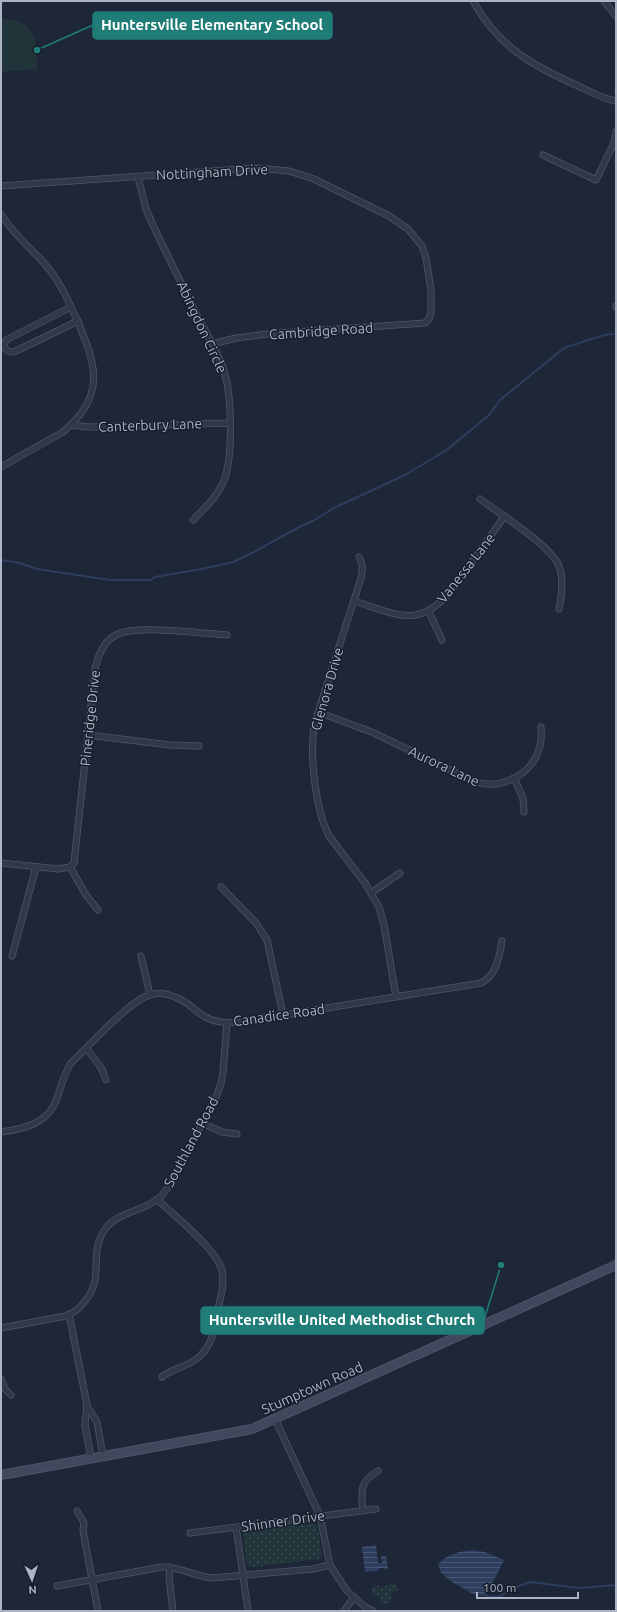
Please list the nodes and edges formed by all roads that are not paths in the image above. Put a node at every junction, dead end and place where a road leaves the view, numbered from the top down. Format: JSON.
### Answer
{"nodes":[{"id":1,"x":473,"y":1,"type":"edge"},
{"id":2,"x":604,"y":1,"type":"edge"},
{"id":3,"x":616,"y":16,"type":"edge"},
{"id":4,"x":616,"y":101,"type":"edge"},
{"id":5,"x":616,"y":132,"type":"edge"},
{"id":6,"x":542,"y":155,"type":"dead end"},
{"id":7,"x":138,"y":177,"type":"junction"},
{"id":8,"x":1,"y":186,"type":"edge"},
{"id":9,"x":1,"y":214,"type":"edge"},
{"id":10,"x":71,"y":307,"type":"junction"},
{"id":11,"x":429,"y":319,"type":"joint"},
{"id":12,"x":78,"y":321,"type":"junction"},
{"id":13,"x":212,"y":344,"type":"junction"},
{"id":14,"x":230,"y":423,"type":"junction"},
{"id":15,"x":71,"y":425,"type":"junction"},
{"id":16,"x":1,"y":467,"type":"edge"},
{"id":17,"x":480,"y":499,"type":"dead end"},
{"id":18,"x":504,"y":517,"type":"junction"},
{"id":19,"x":193,"y":520,"type":"dead end"},
{"id":20,"x":359,"y":557,"type":"dead end"},
{"id":21,"x":354,"y":601,"type":"junction"},
{"id":22,"x":559,"y":609,"type":"dead end"},
{"id":23,"x":429,"y":612,"type":"junction"},
{"id":24,"x":227,"y":635,"type":"dead end"},
{"id":25,"x":442,"y":640,"type":"dead end"},
{"id":26,"x":318,"y":712,"type":"junction"},
{"id":27,"x":541,"y":727,"type":"dead end"},
{"id":28,"x":88,"y":735,"type":"junction"},
{"id":29,"x":199,"y":746,"type":"dead end"},
{"id":30,"x":514,"y":778,"type":"junction"},
{"id":31,"x":524,"y":812,"type":"dead end"},
{"id":32,"x":1,"y":864,"type":"edge"},
{"id":33,"x":36,"y":867,"type":"junction"},
{"id":34,"x":70,"y":867,"type":"junction"},
{"id":35,"x":400,"y":874,"type":"dead end"},
{"id":36,"x":221,"y":887,"type":"dead end"},
{"id":37,"x":371,"y":893,"type":"junction"},
{"id":38,"x":98,"y":910,"type":"dead end"},
{"id":39,"x":502,"y":941,"type":"dead end"},
{"id":40,"x":12,"y":956,"type":"dead end"},
{"id":41,"x":141,"y":956,"type":"dead end"},
{"id":42,"x":150,"y":995,"type":"junction"},
{"id":43,"x":396,"y":997,"type":"junction"},
{"id":44,"x":283,"y":1015,"type":"junction"},
{"id":45,"x":227,"y":1023,"type":"junction"},
{"id":46,"x":87,"y":1049,"type":"junction"},
{"id":47,"x":106,"y":1080,"type":"dead end"},
{"id":48,"x":202,"y":1123,"type":"junction"},
{"id":49,"x":1,"y":1132,"type":"edge"},
{"id":50,"x":237,"y":1134,"type":"dead end"},
{"id":51,"x":157,"y":1199,"type":"junction"},
{"id":52,"x":616,"y":1265,"type":"edge"},
{"id":53,"x":69,"y":1314,"type":"junction"},
{"id":54,"x":1,"y":1328,"type":"edge"},
{"id":55,"x":162,"y":1377,"type":"dead end"},
{"id":56,"x":1,"y":1378,"type":"edge"},
{"id":57,"x":11,"y":1395,"type":"dead end"},
{"id":58,"x":87,"y":1405,"type":"junction"},
{"id":59,"x":275,"y":1419,"type":"junction"},
{"id":60,"x":103,"y":1456,"type":"junction"},
{"id":61,"x":91,"y":1458,"type":"junction"},
{"id":62,"x":378,"y":1471,"type":"dead end"},
{"id":63,"x":1,"y":1475,"type":"edge"},
{"id":64,"x":376,"y":1509,"type":"dead end"},
{"id":65,"x":77,"y":1511,"type":"dead end"},
{"id":66,"x":363,"y":1511,"type":"junction"},
{"id":67,"x":320,"y":1516,"type":"junction"},
{"id":68,"x":236,"y":1527,"type":"junction"},
{"id":69,"x":190,"y":1533,"type":"dead end"},
{"id":70,"x":330,"y":1565,"type":"junction"},
{"id":71,"x":170,"y":1567,"type":"junction"},
{"id":72,"x":243,"y":1575,"type":"junction"},
{"id":73,"x":93,"y":1581,"type":"junction"},
{"id":74,"x":57,"y":1586,"type":"dead end"},
{"id":75,"x":354,"y":1597,"type":"junction"},
{"id":76,"x":98,"y":1611,"type":"edge"},
{"id":77,"x":173,"y":1611,"type":"edge"},
{"id":78,"x":248,"y":1611,"type":"edge"},
{"id":79,"x":344,"y":1611,"type":"edge"},
{"id":80,"x":373,"y":1611,"type":"edge"}],
"edges":[{"from":1,"to":4,"type":"street"},
{"from":2,"to":3,"type":"street"},
{"from":5,"to":6,"type":"street"},
{"from":7,"to":8,"type":"street","name":"Nottingham Drive"},
{"from":7,"to":11,"type":"street","name":"Nottingham Drive"},
{"from":7,"to":13,"type":"street","name":"Abingdon Circle"},
{"from":9,"to":10,"type":"street"},
{"from":10,"to":12,"type":"street"},
{"from":10,"to":12,"type":"street"},
{"from":11,"to":13,"type":"street","name":"Cambridge Road"},
{"from":12,"to":15,"type":"street"},
{"from":13,"to":14,"type":"street","name":"Abingdon Circle"},
{"from":14,"to":15,"type":"street","name":"Canterbury Lane"},
{"from":14,"to":19,"type":"street","name":"Abingdon Circle"},
{"from":15,"to":16,"type":"street"},
{"from":17,"to":18,"type":"street"},
{"from":18,"to":22,"type":"street"},
{"from":18,"to":23,"type":"street","name":"Vanessa Lane"},
{"from":20,"to":21,"type":"street","name":"Glenora Drive"},
{"from":21,"to":23,"type":"street","name":"Vanessa Lane"},
{"from":21,"to":26,"type":"street","name":"Glenora Drive"},
{"from":23,"to":25,"type":"street"},
{"from":24,"to":28,"type":"street","name":"Pineridge Drive"},
{"from":26,"to":30,"type":"street","name":"Aurora Lane"},
{"from":26,"to":37,"type":"street","name":"Glenora Drive"},
{"from":27,"to":30,"type":"street","name":"Aurora Lane"},
{"from":28,"to":29,"type":"street"},
{"from":28,"to":34,"type":"street","name":"Pineridge Drive"},
{"from":30,"to":31,"type":"street"},
{"from":32,"to":33,"type":"street"},
{"from":33,"to":34,"type":"street"},
{"from":33,"to":40,"type":"street"},
{"from":34,"to":38,"type":"street"},
{"from":35,"to":37,"type":"street"},
{"from":36,"to":44,"type":"street"},
{"from":37,"to":43,"type":"street","name":"Glenora Drive"},
{"from":39,"to":43,"type":"street","name":"Canadice Road"},
{"from":41,"to":42,"type":"street"},
{"from":42,"to":45,"type":"street","name":"Canadice Road"},
{"from":42,"to":46,"type":"street","name":"Canadice Road"},
{"from":43,"to":44,"type":"street","name":"Canadice Road"},
{"from":44,"to":45,"type":"street","name":"Canadice Road"},
{"from":45,"to":48,"type":"street","name":"Southland Road"},
{"from":46,"to":47,"type":"street"},
{"from":46,"to":49,"type":"street","name":"Canadice Road"},
{"from":48,"to":50,"type":"street"},
{"from":48,"to":51,"type":"street","name":"Southland Road"},
{"from":51,"to":53,"type":"street","name":"Southland Road"},
{"from":51,"to":55,"type":"street"},
{"from":52,"to":59,"type":"street","name":"Stumptown Road"},
{"from":53,"to":54,"type":"street","name":"Southland Road"},
{"from":53,"to":58,"type":"street"},
{"from":56,"to":57,"type":"street"},
{"from":58,"to":60,"type":"street"},
{"from":58,"to":61,"type":"street"},
{"from":59,"to":60,"type":"street","name":"Stumptown Road"},
{"from":59,"to":67,"type":"street"},
{"from":60,"to":61,"type":"street","name":"Stumptown Road"},
{"from":61,"to":63,"type":"street","name":"Stumptown Road"},
{"from":62,"to":66,"type":"street"},
{"from":64,"to":66,"type":"street","name":"Shinner Drive"},
{"from":65,"to":73,"type":"street"},
{"from":66,"to":67,"type":"street","name":"Shinner Drive"},
{"from":67,"to":68,"type":"street","name":"Shinner Drive"},
{"from":67,"to":70,"type":"street"},
{"from":68,"to":69,"type":"street","name":"Shinner Drive"},
{"from":68,"to":72,"type":"street"},
{"from":70,"to":72,"type":"street"},
{"from":70,"to":75,"type":"street"},
{"from":71,"to":72,"type":"street"},
{"from":71,"to":73,"type":"street"},
{"from":71,"to":77,"type":"street"},
{"from":72,"to":78,"type":"street"},
{"from":73,"to":74,"type":"street"},
{"from":73,"to":76,"type":"street"},
{"from":75,"to":79,"type":"street"},
{"from":75,"to":80,"type":"street"}]}
